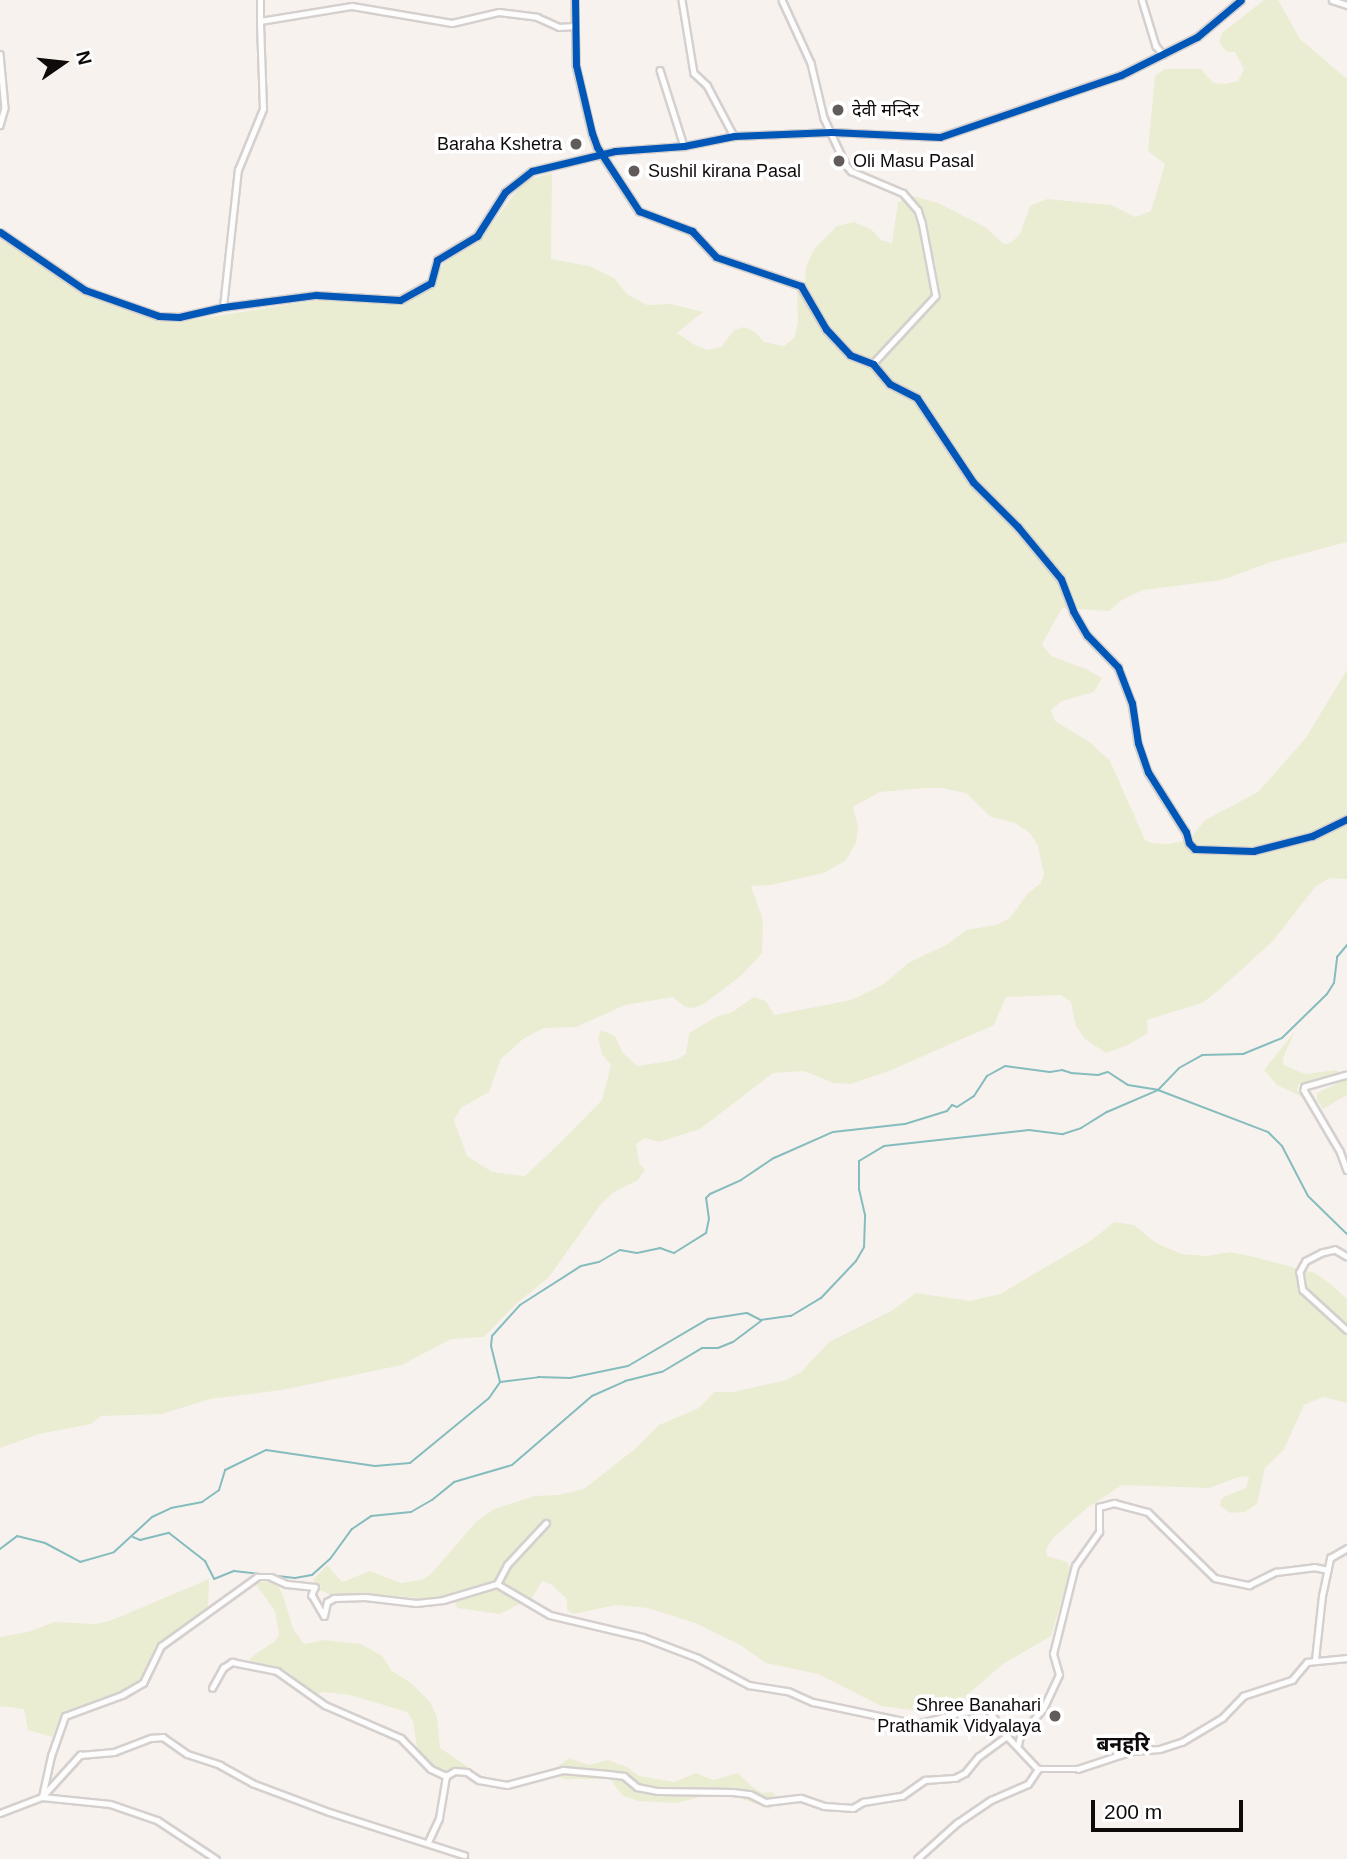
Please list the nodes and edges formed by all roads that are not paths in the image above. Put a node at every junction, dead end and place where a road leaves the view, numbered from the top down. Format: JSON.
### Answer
{"nodes":[{"id":1,"x":260,"y":0,"type":"edge"},
{"id":2,"x":575,"y":0,"type":"edge"},
{"id":3,"x":682,"y":0,"type":"edge"},
{"id":4,"x":782,"y":0,"type":"edge"},
{"id":5,"x":1142,"y":0,"type":"edge"},
{"id":6,"x":1241,"y":0,"type":"edge"},
{"id":7,"x":1332,"y":0,"type":"edge"},
{"id":8,"x":1347,"y":5,"type":"edge"},
{"id":9,"x":260,"y":21,"type":"junction"},
{"id":10,"x":574,"y":26,"type":"junction"},
{"id":11,"x":0,"y":54,"type":"edge"},
{"id":12,"x":1163,"y":54,"type":"junction"},
{"id":13,"x":660,"y":70,"type":"dead end"},
{"id":14,"x":0,"y":125,"type":"edge"},
{"id":15,"x":831,"y":132,"type":"junction"},
{"id":16,"x":734,"y":136,"type":"junction"},
{"id":17,"x":684,"y":146,"type":"junction"},
{"id":18,"x":602,"y":154,"type":"junction"},
{"id":19,"x":0,"y":232,"type":"edge"},
{"id":20,"x":223,"y":307,"type":"junction"},
{"id":21,"x":873,"y":364,"type":"junction"},
{"id":22,"x":1347,"y":819,"type":"edge"},
{"id":23,"x":1347,"y":1075,"type":"edge"},
{"id":24,"x":1347,"y":1170,"type":"edge"},
{"id":25,"x":1347,"y":1257,"type":"edge"},
{"id":26,"x":1347,"y":1330,"type":"edge"},
{"id":27,"x":546,"y":1523,"type":"dead end"},
{"id":28,"x":1347,"y":1548,"type":"edge"},
{"id":29,"x":1328,"y":1570,"type":"junction"},
{"id":30,"x":497,"y":1584,"type":"junction"},
{"id":31,"x":1347,"y":1658,"type":"edge"},
{"id":32,"x":1315,"y":1660,"type":"junction"},
{"id":33,"x":212,"y":1688,"type":"dead end"},
{"id":34,"x":1007,"y":1736,"type":"junction"},
{"id":35,"x":1018,"y":1745,"type":"junction"},
{"id":36,"x":1038,"y":1769,"type":"junction"},
{"id":37,"x":446,"y":1776,"type":"junction"},
{"id":38,"x":41,"y":1797,"type":"junction"},
{"id":39,"x":0,"y":1813,"type":"edge"},
{"id":40,"x":428,"y":1842,"type":"junction"},
{"id":41,"x":464,"y":1855,"type":"dead end"},
{"id":42,"x":216,"y":1859,"type":"edge"},
{"id":43,"x":917,"y":1859,"type":"edge"}],
"edges":[{"from":1,"to":9,"type":"street"},
{"from":2,"to":10,"type":"street"},
{"from":3,"to":16,"type":"street"},
{"from":4,"to":15,"type":"street"},
{"from":5,"to":12,"type":"street"},
{"from":6,"to":12,"type":"street"},
{"from":7,"to":8,"type":"street"},
{"from":9,"to":10,"type":"street"},
{"from":9,"to":20,"type":"street"},
{"from":10,"to":18,"type":"street"},
{"from":11,"to":14,"type":"street"},
{"from":12,"to":15,"type":"street"},
{"from":13,"to":17,"type":"street"},
{"from":15,"to":16,"type":"street"},
{"from":15,"to":21,"type":"street"},
{"from":16,"to":17,"type":"street"},
{"from":17,"to":18,"type":"street"},
{"from":18,"to":20,"type":"street"},
{"from":18,"to":21,"type":"street"},
{"from":19,"to":20,"type":"street"},
{"from":21,"to":22,"type":"street"},
{"from":23,"to":24,"type":"street"},
{"from":25,"to":26,"type":"street"},
{"from":27,"to":30,"type":"street"},
{"from":28,"to":29,"type":"street"},
{"from":29,"to":32,"type":"street"},
{"from":29,"to":35,"type":"street"},
{"from":30,"to":34,"type":"street"},
{"from":30,"to":38,"type":"street"},
{"from":31,"to":32,"type":"street"},
{"from":32,"to":36,"type":"street"},
{"from":33,"to":37,"type":"street"},
{"from":34,"to":35,"type":"street"},
{"from":34,"to":37,"type":"street"},
{"from":35,"to":36,"type":"street"},
{"from":36,"to":43,"type":"street"},
{"from":37,"to":40,"type":"street"},
{"from":38,"to":39,"type":"street"},
{"from":38,"to":40,"type":"street"},
{"from":38,"to":42,"type":"street"},
{"from":40,"to":41,"type":"street"}]}
